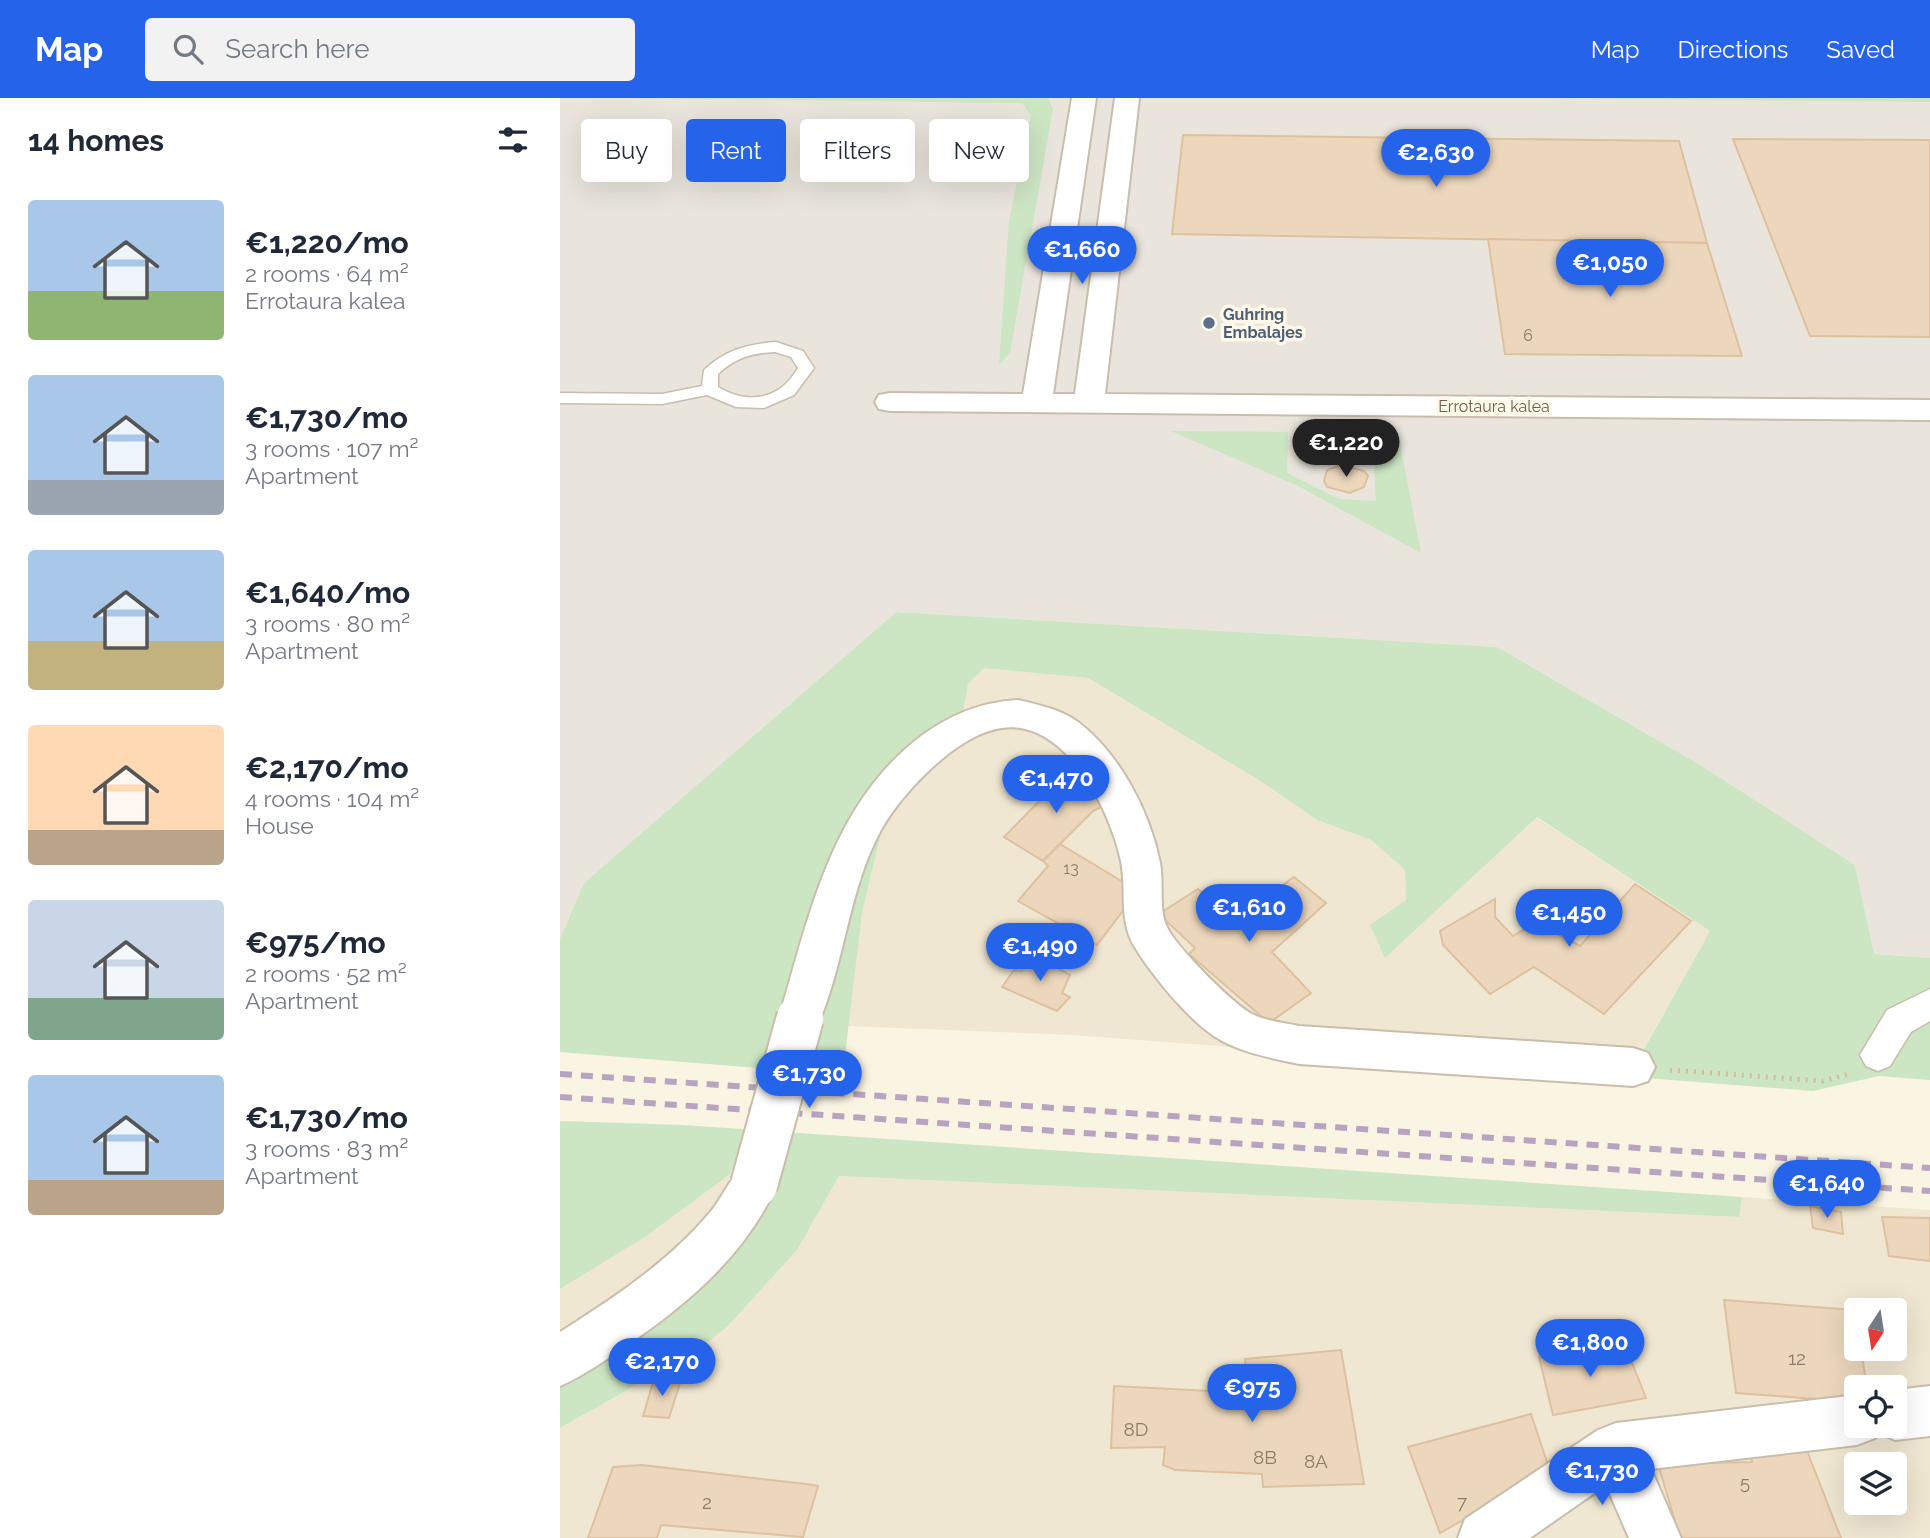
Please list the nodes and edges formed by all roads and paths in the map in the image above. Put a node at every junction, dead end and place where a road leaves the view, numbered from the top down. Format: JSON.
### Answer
{"nodes":[{"id":1,"x":1084,"y":98,"type":"edge"},
{"id":2,"x":1127,"y":98,"type":"edge"},
{"id":3,"x":1059,"y":262,"type":"junction"},
{"id":4,"x":1106,"y":263,"type":"junction"},
{"id":5,"x":710,"y":389,"type":"junction"},
{"id":6,"x":560,"y":398,"type":"edge"},
{"id":7,"x":890,"y":402,"type":"dead end"},
{"id":8,"x":1037,"y":402,"type":"junction"},
{"id":9,"x":1088,"y":403,"type":"junction"},
{"id":10,"x":1930,"y":410,"type":"edge"},
{"id":11,"x":1930,"y":1004,"type":"edge"},
{"id":12,"x":1878,"y":1055,"type":"joint"},
{"id":13,"x":1633,"y":1068,"type":"joint"},
{"id":14,"x":560,"y":1361,"type":"edge"},
{"id":15,"x":1930,"y":1411,"type":"edge"},
{"id":16,"x":1907,"y":1414,"type":"edge"},
{"id":17,"x":1844,"y":1422,"type":"edge"},
{"id":18,"x":1616,"y":1448,"type":"junction"},
{"id":19,"x":1484,"y":1538,"type":"edge"},
{"id":20,"x":1655,"y":1538,"type":"edge"}],
"edges":[{"from":1,"to":3,"type":"street"},
{"from":2,"to":4,"type":"street"},
{"from":3,"to":4,"type":"street"},
{"from":3,"to":8,"type":"street"},
{"from":4,"to":9,"type":"street"},
{"from":5,"to":5,"type":"lane"},
{"from":5,"to":6,"type":"lane"},
{"from":7,"to":8,"type":"street","name":"Errotaura kalea"},
{"from":8,"to":9,"type":"street","name":"Errotaura kalea"},
{"from":9,"to":10,"type":"street","name":"Errotaura kalea"},
{"from":11,"to":12,"type":"street"},
{"from":12,"to":13,"type":"path"},
{"from":13,"to":14,"type":"street","bridge":true},
{"from":15,"to":16,"type":"street"},
{"from":17,"to":18,"type":"street"},
{"from":18,"to":19,"type":"street"},
{"from":18,"to":20,"type":"street"}]}
